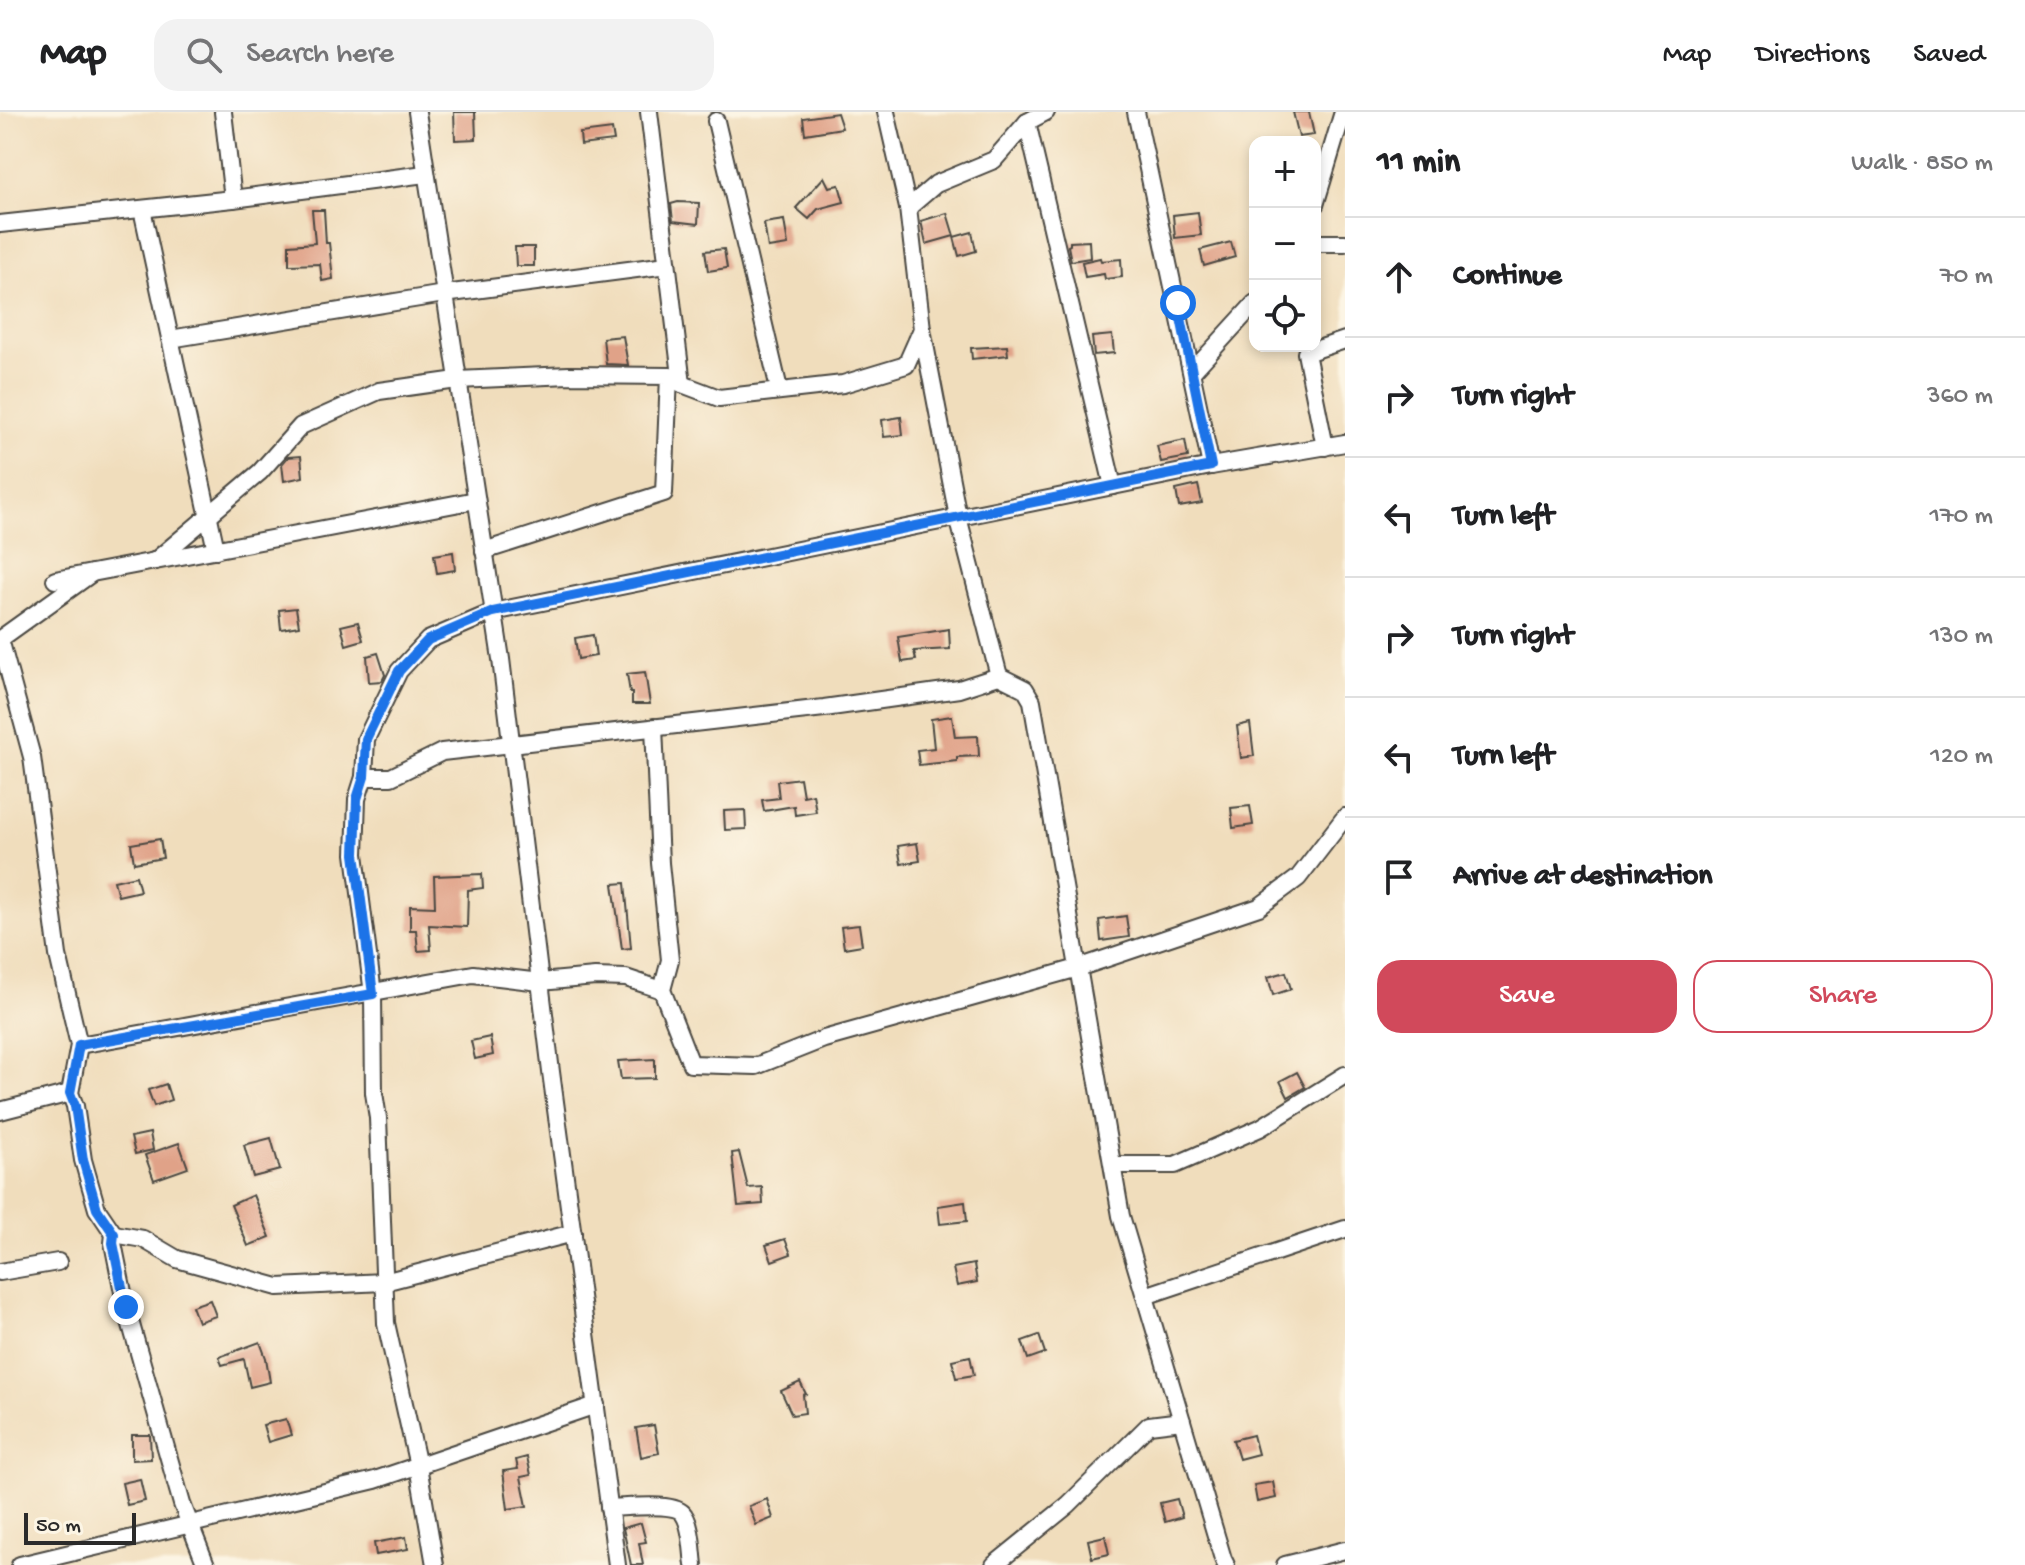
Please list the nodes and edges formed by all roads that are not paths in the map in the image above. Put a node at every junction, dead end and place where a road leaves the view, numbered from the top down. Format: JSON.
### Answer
{"nodes":[{"id":1,"x":223,"y":112,"type":"edge"},
{"id":2,"x":417,"y":112,"type":"edge"},
{"id":3,"x":649,"y":112,"type":"edge"},
{"id":4,"x":886,"y":112,"type":"edge"},
{"id":5,"x":1046,"y":112,"type":"edge"},
{"id":6,"x":1136,"y":112,"type":"edge"},
{"id":7,"x":1343,"y":112,"type":"edge"},
{"id":8,"x":716,"y":121,"type":"dead end"},
{"id":9,"x":1027,"y":122,"type":"junction"},
{"id":10,"x":425,"y":174,"type":"junction"},
{"id":11,"x":1321,"y":185,"type":"edge"},
{"id":12,"x":233,"y":199,"type":"junction"},
{"id":13,"x":908,"y":208,"type":"junction"},
{"id":14,"x":142,"y":209,"type":"junction"},
{"id":15,"x":0,"y":224,"type":"edge"},
{"id":16,"x":1321,"y":243,"type":"edge"},
{"id":17,"x":1345,"y":243,"type":"edge"},
{"id":18,"x":667,"y":265,"type":"junction"},
{"id":19,"x":444,"y":294,"type":"junction"},
{"id":20,"x":1249,"y":310,"type":"edge"},
{"id":21,"x":922,"y":329,"type":"junction"},
{"id":22,"x":170,"y":339,"type":"junction"},
{"id":23,"x":1345,"y":340,"type":"edge"},
{"id":24,"x":1192,"y":372,"type":"junction"},
{"id":25,"x":457,"y":380,"type":"junction"},
{"id":26,"x":675,"y":380,"type":"junction"},
{"id":27,"x":779,"y":389,"type":"junction"},
{"id":28,"x":1345,"y":443,"type":"edge"},
{"id":29,"x":1325,"y":447,"type":"junction"},
{"id":30,"x":1211,"y":466,"type":"junction"},
{"id":31,"x":1113,"y":486,"type":"junction"},
{"id":32,"x":476,"y":500,"type":"junction"},
{"id":33,"x":208,"y":516,"type":"junction"},
{"id":34,"x":958,"y":517,"type":"junction"},
{"id":35,"x":216,"y":550,"type":"junction"},
{"id":36,"x":484,"y":551,"type":"junction"},
{"id":37,"x":155,"y":561,"type":"junction"},
{"id":38,"x":92,"y":573,"type":"junction"},
{"id":39,"x":55,"y":580,"type":"dead end"},
{"id":40,"x":493,"y":612,"type":"junction"},
{"id":41,"x":999,"y":676,"type":"junction"},
{"id":42,"x":654,"y":727,"type":"junction"},
{"id":43,"x":511,"y":743,"type":"junction"},
{"id":44,"x":364,"y":777,"type":"junction"},
{"id":45,"x":1345,"y":817,"type":"edge"},
{"id":46,"x":1078,"y":968,"type":"junction"},
{"id":47,"x":540,"y":982,"type":"junction"},
{"id":48,"x":662,"y":990,"type":"junction"},
{"id":49,"x":373,"y":994,"type":"junction"},
{"id":50,"x":79,"y":1045,"type":"junction"},
{"id":51,"x":1345,"y":1075,"type":"edge"},
{"id":52,"x":70,"y":1093,"type":"junction"},
{"id":53,"x":0,"y":1111,"type":"edge"},
{"id":54,"x":1113,"y":1165,"type":"junction"},
{"id":55,"x":1345,"y":1229,"type":"edge"},
{"id":56,"x":573,"y":1233,"type":"junction"},
{"id":57,"x":114,"y":1234,"type":"junction"},
{"id":58,"x":58,"y":1262,"type":"dead end"},
{"id":59,"x":0,"y":1272,"type":"edge"},
{"id":60,"x":384,"y":1282,"type":"junction"},
{"id":61,"x":1145,"y":1296,"type":"junction"},
{"id":62,"x":596,"y":1405,"type":"junction"},
{"id":63,"x":1182,"y":1421,"type":"junction"},
{"id":64,"x":418,"y":1466,"type":"junction"},
{"id":65,"x":609,"y":1508,"type":"junction"},
{"id":66,"x":191,"y":1524,"type":"junction"},
{"id":67,"x":1345,"y":1550,"type":"edge"},
{"id":68,"x":20,"y":1565,"type":"edge"},
{"id":69,"x":206,"y":1565,"type":"edge"},
{"id":70,"x":435,"y":1565,"type":"edge"},
{"id":71,"x":617,"y":1565,"type":"edge"},
{"id":72,"x":694,"y":1565,"type":"edge"},
{"id":73,"x":994,"y":1565,"type":"edge"},
{"id":74,"x":1226,"y":1565,"type":"edge"},
{"id":75,"x":1285,"y":1565,"type":"edge"}],
"edges":[{"from":1,"to":12,"type":"street"},
{"from":2,"to":10,"type":"street"},
{"from":3,"to":18,"type":"street"},
{"from":4,"to":13,"type":"street"},
{"from":5,"to":9,"type":"street"},
{"from":6,"to":24,"type":"street"},
{"from":7,"to":11,"type":"street"},
{"from":8,"to":27,"type":"street"},
{"from":9,"to":13,"type":"street"},
{"from":9,"to":31,"type":"street"},
{"from":10,"to":12,"type":"street"},
{"from":10,"to":19,"type":"street"},
{"from":12,"to":14,"type":"street"},
{"from":13,"to":21,"type":"street"},
{"from":14,"to":15,"type":"street"},
{"from":14,"to":22,"type":"street"},
{"from":16,"to":17,"type":"street"},
{"from":18,"to":19,"type":"street"},
{"from":18,"to":26,"type":"street"},
{"from":19,"to":22,"type":"street"},
{"from":19,"to":25,"type":"street"},
{"from":20,"to":24,"type":"street"},
{"from":21,"to":27,"type":"street"},
{"from":21,"to":34,"type":"street"},
{"from":22,"to":33,"type":"street"},
{"from":23,"to":29,"type":"street"},
{"from":24,"to":30,"type":"street"},
{"from":25,"to":26,"type":"street"},
{"from":25,"to":32,"type":"street"},
{"from":25,"to":33,"type":"street"},
{"from":26,"to":27,"type":"street"},
{"from":26,"to":36,"type":"street"},
{"from":28,"to":29,"type":"street"},
{"from":29,"to":30,"type":"street"},
{"from":30,"to":31,"type":"street"},
{"from":31,"to":34,"type":"street"},
{"from":32,"to":35,"type":"street"},
{"from":32,"to":36,"type":"street"},
{"from":33,"to":35,"type":"street"},
{"from":33,"to":37,"type":"street"},
{"from":34,"to":40,"type":"street"},
{"from":34,"to":41,"type":"street"},
{"from":35,"to":37,"type":"street"},
{"from":36,"to":40,"type":"street"},
{"from":37,"to":38,"type":"street"},
{"from":38,"to":39,"type":"street"},
{"from":38,"to":50,"type":"street"},
{"from":40,"to":43,"type":"street"},
{"from":40,"to":44,"type":"street"},
{"from":41,"to":42,"type":"street"},
{"from":41,"to":46,"type":"street"},
{"from":42,"to":43,"type":"street"},
{"from":42,"to":48,"type":"street"},
{"from":43,"to":44,"type":"street"},
{"from":43,"to":47,"type":"street"},
{"from":44,"to":49,"type":"street"},
{"from":45,"to":46,"type":"street"},
{"from":46,"to":48,"type":"street"},
{"from":46,"to":54,"type":"street"},
{"from":47,"to":48,"type":"street"},
{"from":47,"to":49,"type":"street"},
{"from":47,"to":56,"type":"street"},
{"from":49,"to":50,"type":"street"},
{"from":49,"to":60,"type":"street"},
{"from":50,"to":52,"type":"street"},
{"from":51,"to":54,"type":"street"},
{"from":52,"to":53,"type":"street"},
{"from":52,"to":57,"type":"street"},
{"from":54,"to":61,"type":"street"},
{"from":55,"to":61,"type":"street"},
{"from":56,"to":60,"type":"street"},
{"from":56,"to":62,"type":"street"},
{"from":57,"to":60,"type":"street"},
{"from":57,"to":66,"type":"street"},
{"from":58,"to":59,"type":"street"},
{"from":60,"to":64,"type":"street"},
{"from":61,"to":63,"type":"street"},
{"from":62,"to":64,"type":"street"},
{"from":62,"to":65,"type":"street"},
{"from":63,"to":73,"type":"street"},
{"from":63,"to":74,"type":"street"},
{"from":64,"to":66,"type":"street"},
{"from":64,"to":70,"type":"street"},
{"from":65,"to":71,"type":"street"},
{"from":65,"to":72,"type":"street"},
{"from":66,"to":68,"type":"street"},
{"from":66,"to":69,"type":"street"},
{"from":67,"to":75,"type":"street"}]}
